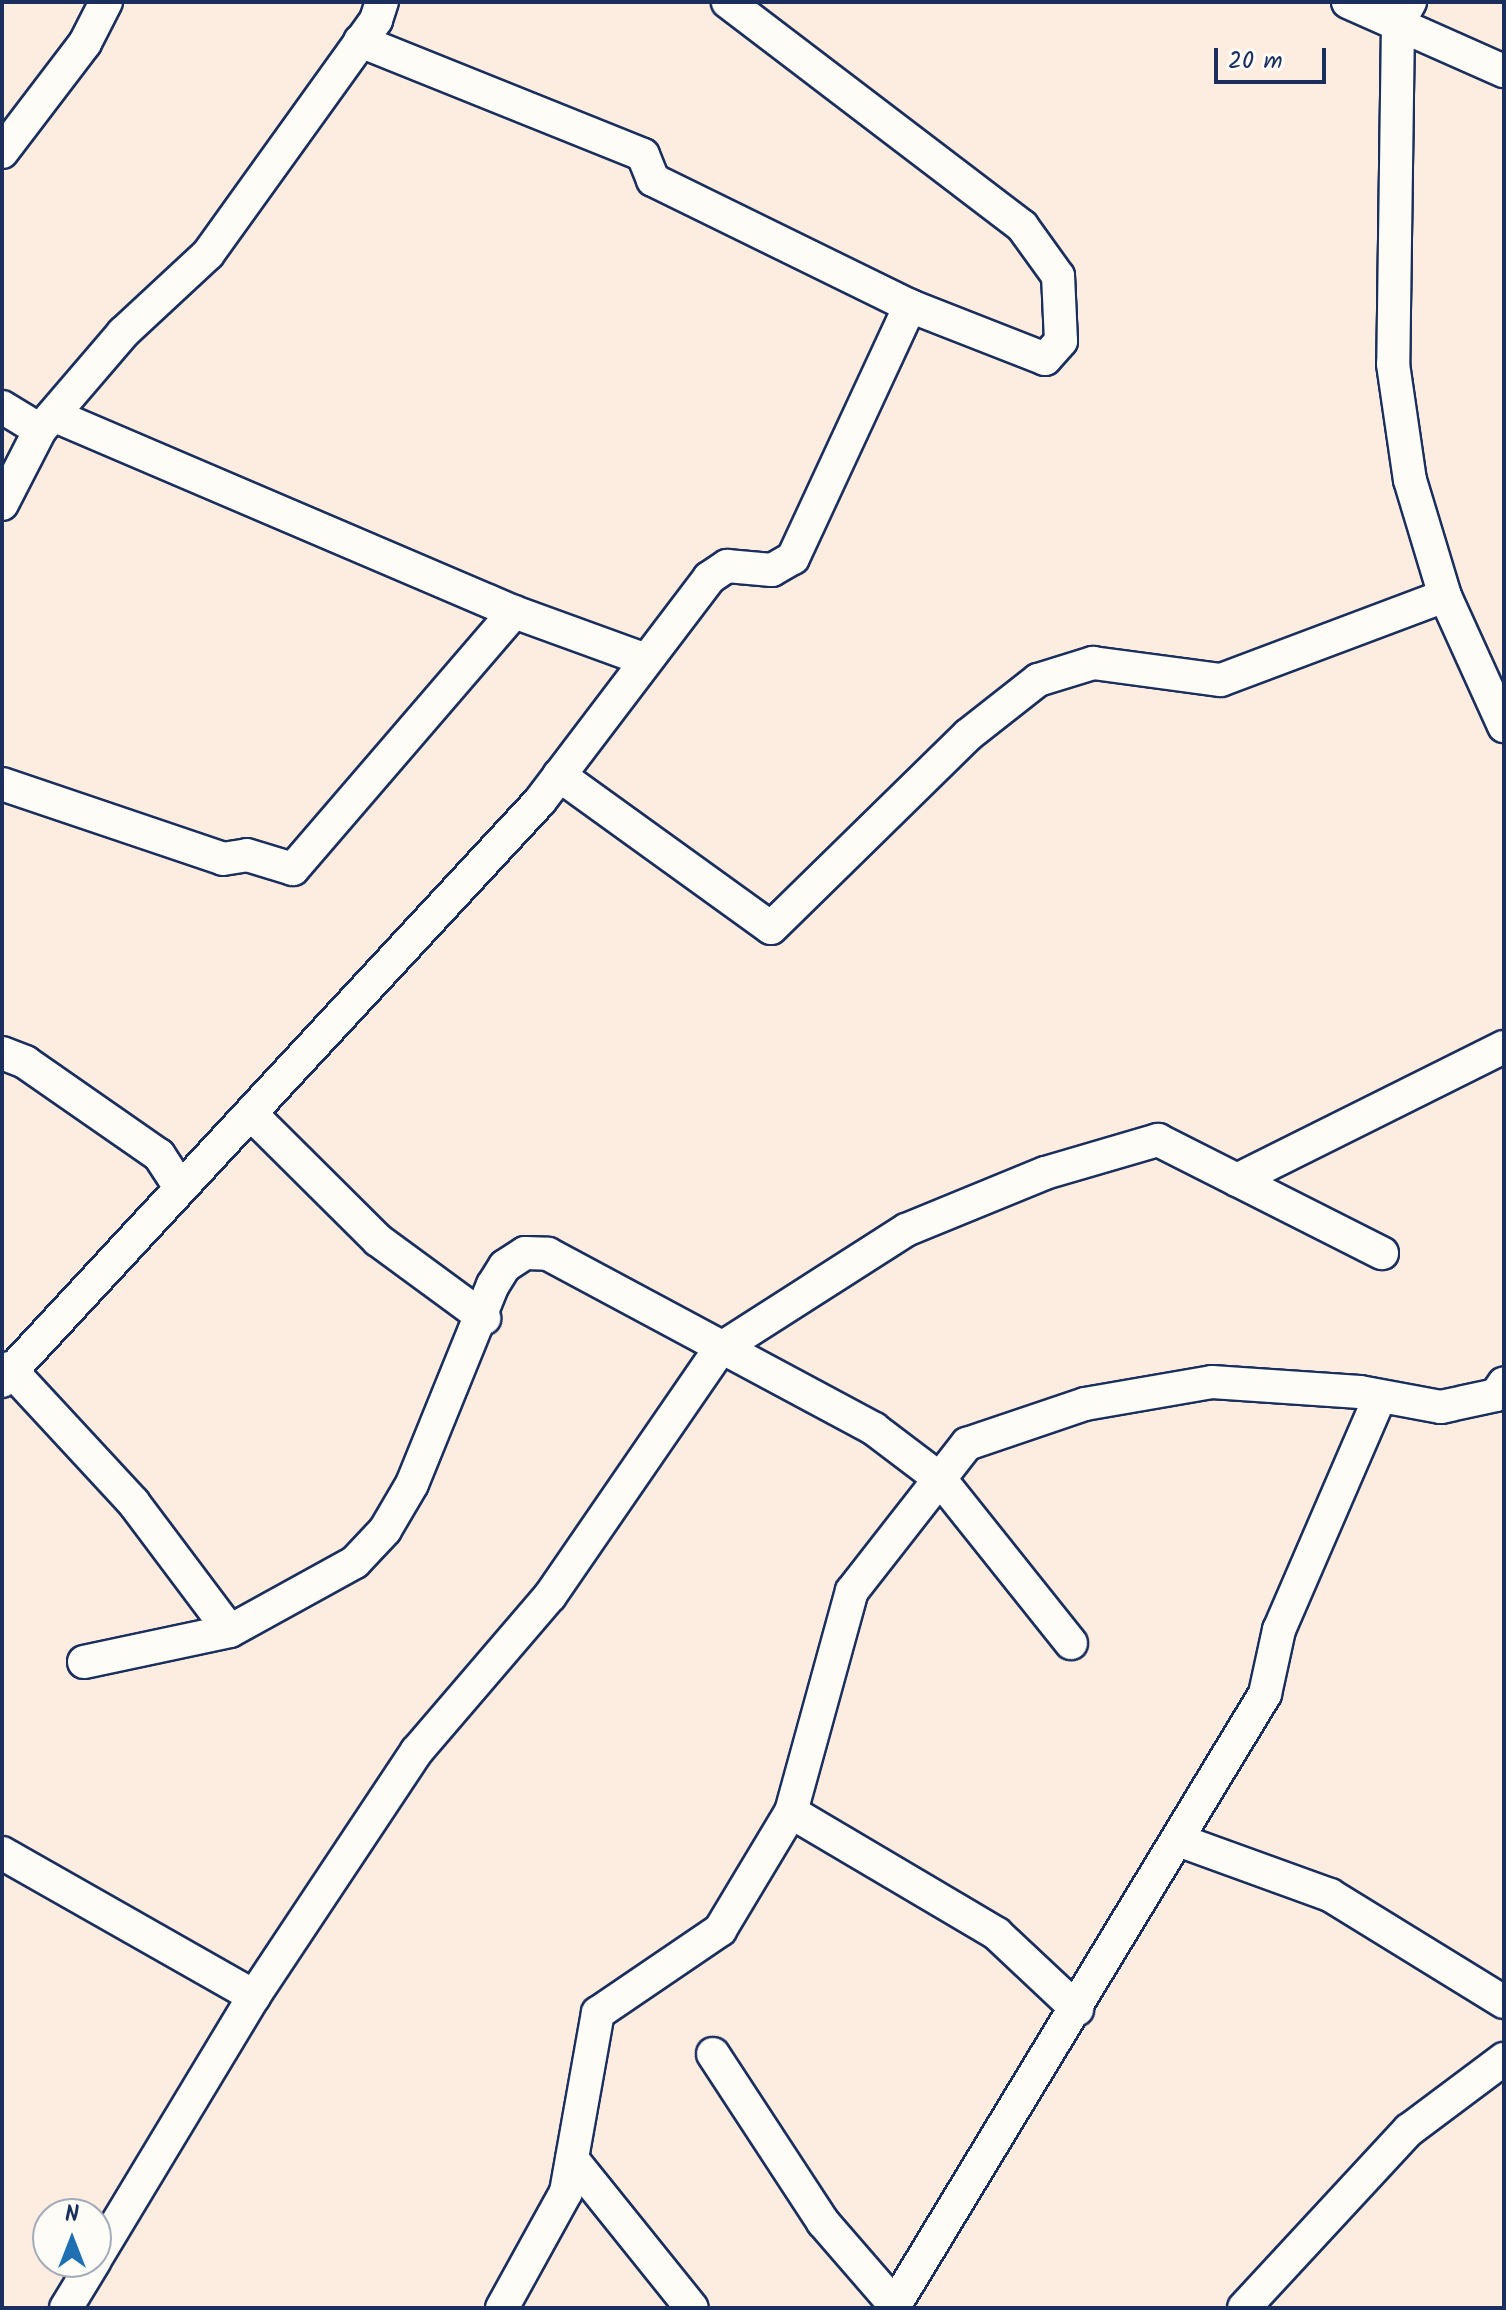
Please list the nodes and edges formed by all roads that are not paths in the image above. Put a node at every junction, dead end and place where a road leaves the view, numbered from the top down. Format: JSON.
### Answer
{"nodes":[{"id":1,"x":106,"y":2,"type":"edge"},
{"id":2,"x":382,"y":2,"type":"edge"},
{"id":3,"x":728,"y":2,"type":"edge"},
{"id":4,"x":1348,"y":2,"type":"edge"},
{"id":5,"x":1404,"y":13,"type":"edge"},
{"id":6,"x":360,"y":41,"type":"junction"},
{"id":7,"x":1504,"y":71,"type":"edge"},
{"id":8,"x":2,"y":152,"type":"edge"},
{"id":9,"x":910,"y":306,"type":"junction"},
{"id":10,"x":2,"y":407,"type":"edge"},
{"id":11,"x":46,"y":423,"type":"junction"},
{"id":12,"x":2,"y":504,"type":"edge"},
{"id":13,"x":1445,"y":596,"type":"junction"},
{"id":14,"x":514,"y":612,"type":"junction"},
{"id":15,"x":643,"y":659,"type":"junction"},
{"id":16,"x":1504,"y":726,"type":"edge"},
{"id":17,"x":559,"y":775,"type":"junction"},
{"id":18,"x":2,"y":784,"type":"edge"},
{"id":19,"x":1504,"y":1047,"type":"edge"},
{"id":20,"x":2,"y":1053,"type":"edge"},
{"id":21,"x":251,"y":1114,"type":"junction"},
{"id":22,"x":1237,"y":1180,"type":"junction"},
{"id":23,"x":180,"y":1187,"type":"junction"},
{"id":24,"x":1382,"y":1253,"type":"dead end"},
{"id":25,"x":484,"y":1318,"type":"junction"},
{"id":26,"x":720,"y":1349,"type":"junction"},
{"id":27,"x":6,"y":1375,"type":"edge"},
{"id":28,"x":1504,"y":1383,"type":"edge"},
{"id":29,"x":1380,"y":1397,"type":"junction"},
{"id":30,"x":940,"y":1479,"type":"junction"},
{"id":31,"x":230,"y":1631,"type":"junction"},
{"id":32,"x":1071,"y":1643,"type":"dead end"},
{"id":33,"x":84,"y":1662,"type":"dead end"},
{"id":34,"x":791,"y":1812,"type":"junction"},
{"id":35,"x":1178,"y":1840,"type":"junction"},
{"id":36,"x":2,"y":1853,"type":"edge"},
{"id":37,"x":254,"y":1996,"type":"junction"},
{"id":38,"x":1504,"y":2002,"type":"edge"},
{"id":39,"x":1077,"y":2009,"type":"junction"},
{"id":40,"x":713,"y":2054,"type":"dead end"},
{"id":41,"x":1504,"y":2059,"type":"edge"},
{"id":42,"x":572,"y":2159,"type":"junction"},
{"id":43,"x":112,"y":2232,"type":"edge"},
{"id":44,"x":84,"y":2278,"type":"edge"},
{"id":45,"x":894,"y":2306,"type":"edge"},
{"id":46,"x":66,"y":2308,"type":"edge"},
{"id":47,"x":502,"y":2308,"type":"edge"},
{"id":48,"x":692,"y":2308,"type":"edge"},
{"id":49,"x":1244,"y":2308,"type":"edge"}],
"edges":[{"from":1,"to":8,"type":"street"},
{"from":2,"to":6,"type":"street"},
{"from":3,"to":9,"type":"street"},
{"from":4,"to":5,"type":"street"},
{"from":5,"to":7,"type":"street"},
{"from":5,"to":13,"type":"street"},
{"from":6,"to":9,"type":"street"},
{"from":6,"to":11,"type":"street"},
{"from":9,"to":15,"type":"street"},
{"from":10,"to":11,"type":"street"},
{"from":11,"to":12,"type":"street"},
{"from":11,"to":14,"type":"street"},
{"from":13,"to":16,"type":"street"},
{"from":13,"to":17,"type":"street"},
{"from":14,"to":15,"type":"street"},
{"from":14,"to":18,"type":"street"},
{"from":15,"to":17,"type":"street"},
{"from":17,"to":21,"type":"street"},
{"from":19,"to":22,"type":"street"},
{"from":20,"to":23,"type":"street"},
{"from":21,"to":23,"type":"street"},
{"from":21,"to":25,"type":"street"},
{"from":22,"to":24,"type":"street"},
{"from":22,"to":26,"type":"street"},
{"from":23,"to":27,"type":"street"},
{"from":25,"to":26,"type":"street"},
{"from":25,"to":31,"type":"street"},
{"from":26,"to":30,"type":"street"},
{"from":26,"to":37,"type":"street"},
{"from":27,"to":31,"type":"street"},
{"from":28,"to":29,"type":"street"},
{"from":29,"to":30,"type":"street"},
{"from":29,"to":35,"type":"street"},
{"from":30,"to":32,"type":"street"},
{"from":30,"to":34,"type":"street"},
{"from":31,"to":33,"type":"street"},
{"from":34,"to":39,"type":"street"},
{"from":34,"to":42,"type":"street"},
{"from":35,"to":38,"type":"street"},
{"from":35,"to":39,"type":"street"},
{"from":36,"to":37,"type":"street"},
{"from":37,"to":43,"type":"street"},
{"from":39,"to":45,"type":"street"},
{"from":40,"to":45,"type":"street"},
{"from":41,"to":49,"type":"street"},
{"from":42,"to":47,"type":"street"},
{"from":42,"to":48,"type":"street"},
{"from":44,"to":46,"type":"street"}]}
